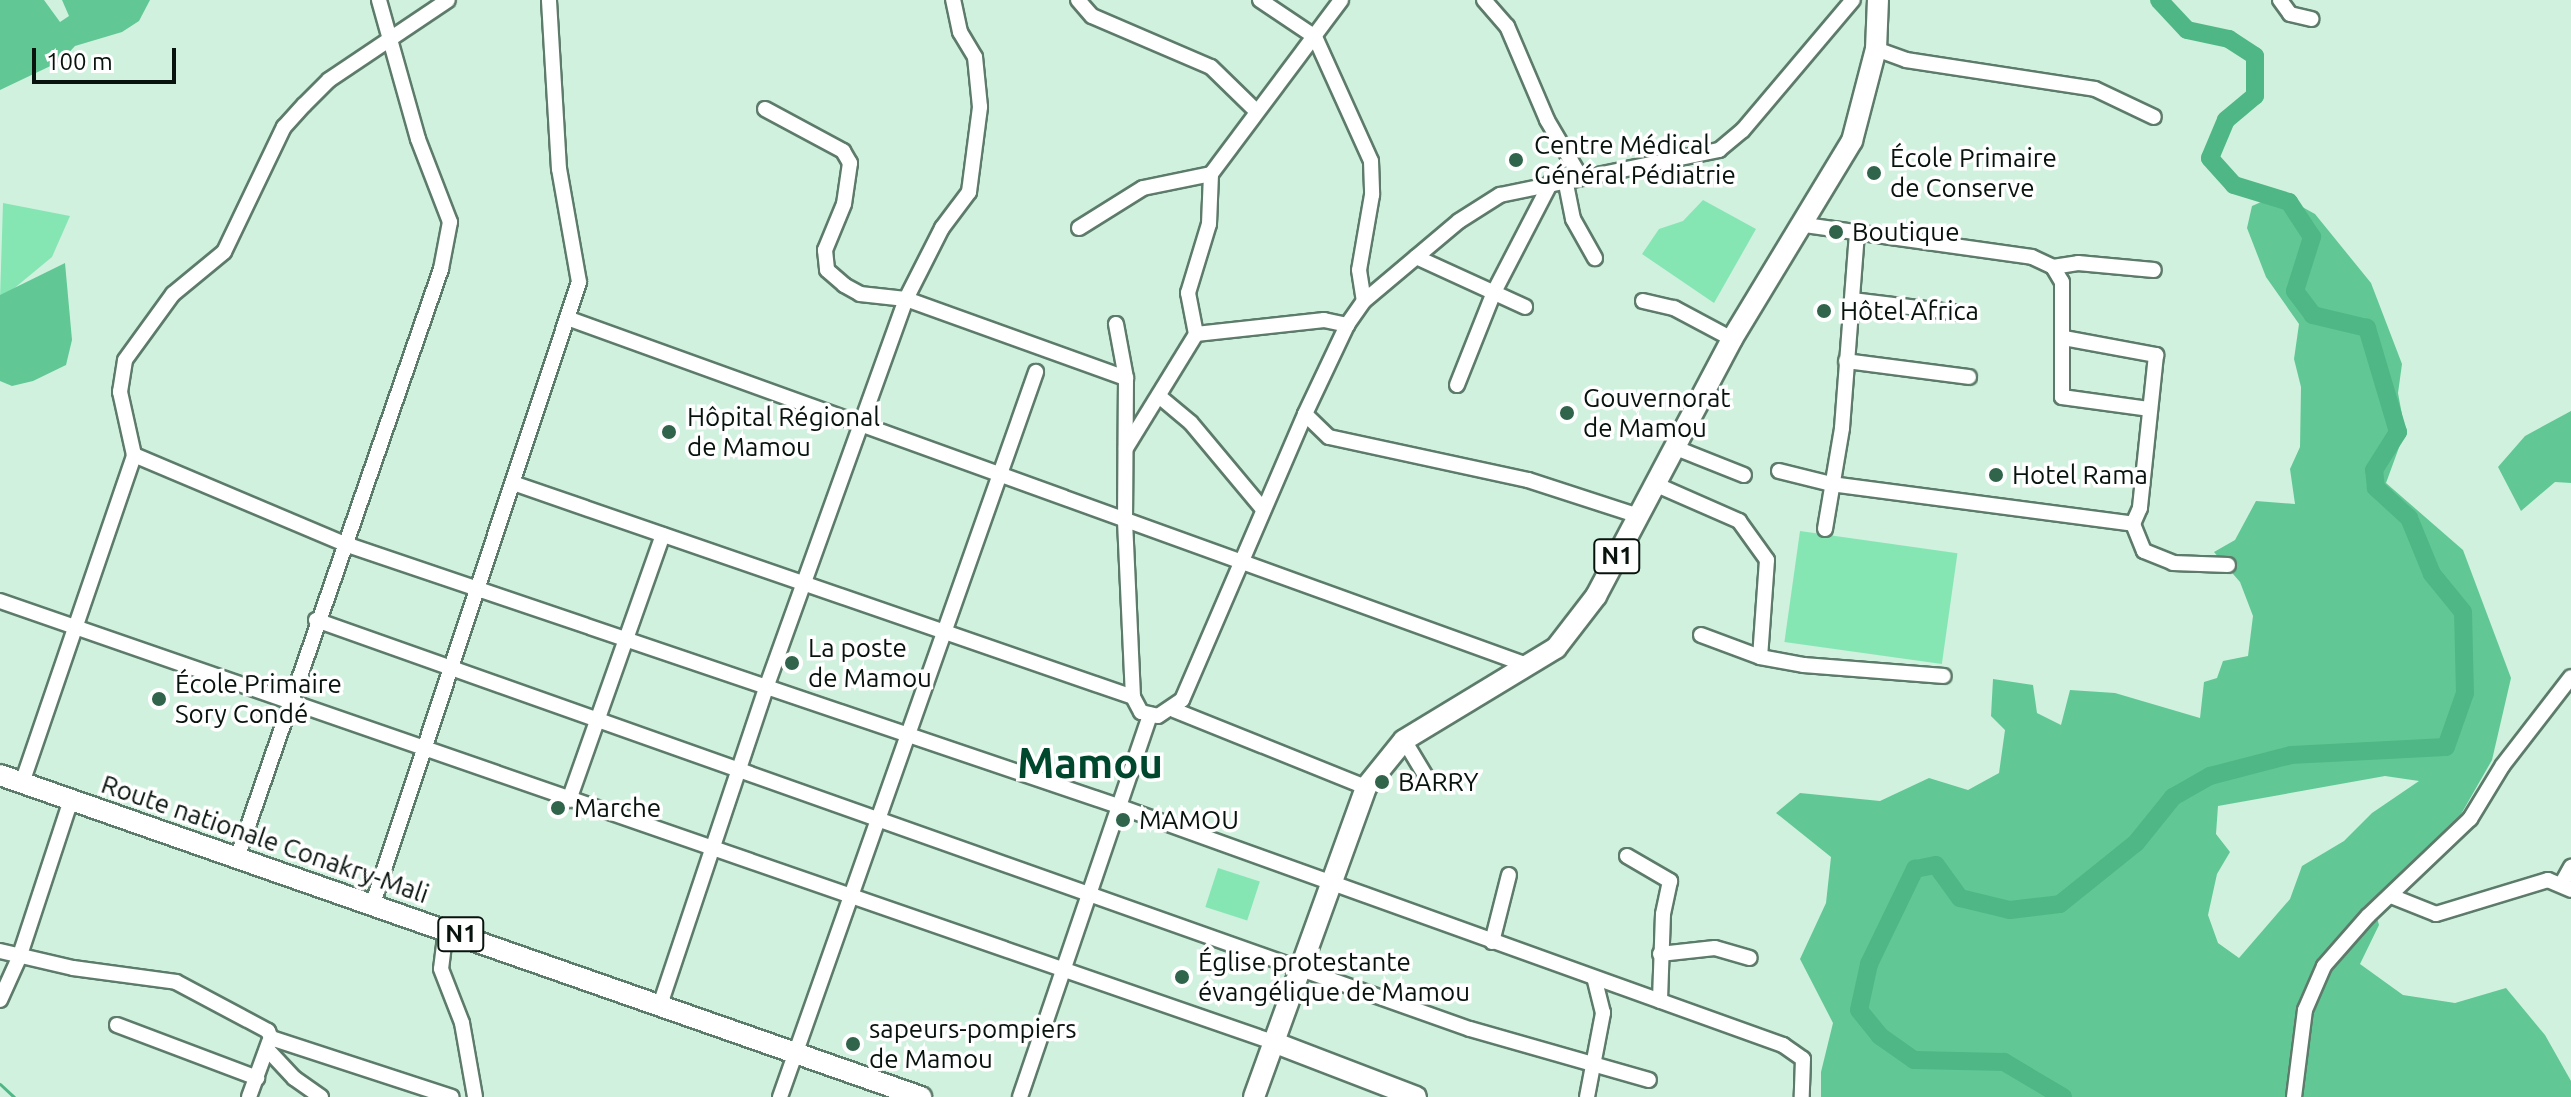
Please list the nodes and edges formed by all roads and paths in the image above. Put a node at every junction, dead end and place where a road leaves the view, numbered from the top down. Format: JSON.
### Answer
{"nodes":[{"id":1,"x":379,"y":0,"type":"edge"},
{"id":2,"x":448,"y":0,"type":"edge"},
{"id":3,"x":549,"y":0,"type":"edge"},
{"id":4,"x":953,"y":0,"type":"edge"},
{"id":5,"x":1078,"y":0,"type":"edge"},
{"id":6,"x":1260,"y":0,"type":"edge"},
{"id":7,"x":1341,"y":0,"type":"edge"},
{"id":8,"x":1484,"y":0,"type":"edge"},
{"id":9,"x":1853,"y":0,"type":"edge"},
{"id":10,"x":1878,"y":0,"type":"edge"},
{"id":11,"x":2280,"y":0,"type":"edge"},
{"id":12,"x":2311,"y":19,"type":"dead end"},
{"id":13,"x":1315,"y":37,"type":"junction"},
{"id":14,"x":389,"y":40,"type":"junction"},
{"id":15,"x":1876,"y":49,"type":"junction"},
{"id":16,"x":765,"y":109,"type":"dead end"},
{"id":17,"x":1255,"y":110,"type":"junction"},
{"id":18,"x":2154,"y":117,"type":"dead end"},
{"id":19,"x":1211,"y":174,"type":"junction"},
{"id":20,"x":1565,"y":179,"type":"junction"},
{"id":21,"x":1805,"y":225,"type":"junction"},
{"id":22,"x":1079,"y":228,"type":"dead end"},
{"id":23,"x":1857,"y":234,"type":"junction"},
{"id":24,"x":1416,"y":257,"type":"junction"},
{"id":25,"x":1595,"y":258,"type":"dead end"},
{"id":26,"x":2053,"y":267,"type":"junction"},
{"id":27,"x":2154,"y":270,"type":"dead end"},
{"id":28,"x":1494,"y":292,"type":"junction"},
{"id":29,"x":906,"y":299,"type":"junction"},
{"id":30,"x":1852,"y":300,"type":"junction"},
{"id":31,"x":1364,"y":301,"type":"junction"},
{"id":32,"x":1643,"y":301,"type":"dead end"},
{"id":33,"x":1525,"y":307,"type":"dead end"},
{"id":34,"x":1959,"y":313,"type":"dead end"},
{"id":35,"x":567,"y":318,"type":"junction"},
{"id":36,"x":1116,"y":324,"type":"dead end"},
{"id":37,"x":1347,"y":325,"type":"junction"},
{"id":38,"x":1196,"y":334,"type":"junction"},
{"id":39,"x":2064,"y":338,"type":"junction"},
{"id":40,"x":1732,"y":339,"type":"junction"},
{"id":41,"x":1846,"y":361,"type":"junction"},
{"id":42,"x":1036,"y":372,"type":"dead end"},
{"id":43,"x":1969,"y":377,"type":"dead end"},
{"id":44,"x":1126,"y":378,"type":"junction"},
{"id":45,"x":1457,"y":385,"type":"dead end"},
{"id":46,"x":1160,"y":397,"type":"junction"},
{"id":47,"x":2150,"y":409,"type":"junction"},
{"id":48,"x":1305,"y":414,"type":"junction"},
{"id":49,"x":860,"y":426,"type":"junction"},
{"id":50,"x":1126,"y":448,"type":"junction"},
{"id":51,"x":1676,"y":448,"type":"junction"},
{"id":52,"x":134,"y":455,"type":"junction"},
{"id":53,"x":1779,"y":471,"type":"dead end"},
{"id":54,"x":1744,"y":475,"type":"dead end"},
{"id":55,"x":999,"y":476,"type":"junction"},
{"id":56,"x":513,"y":483,"type":"junction"},
{"id":57,"x":1831,"y":484,"type":"junction"},
{"id":58,"x":1657,"y":485,"type":"junction"},
{"id":59,"x":1263,"y":509,"type":"junction"},
{"id":60,"x":1639,"y":516,"type":"junction"},
{"id":61,"x":1125,"y":521,"type":"junction"},
{"id":62,"x":2133,"y":524,"type":"junction"},
{"id":63,"x":1825,"y":529,"type":"dead end"},
{"id":64,"x":663,"y":535,"type":"junction"},
{"id":65,"x":342,"y":543,"type":"junction"},
{"id":66,"x":1242,"y":561,"type":"junction"},
{"id":67,"x":2228,"y":565,"type":"dead end"},
{"id":68,"x":805,"y":584,"type":"junction"},
{"id":69,"x":480,"y":592,"type":"junction"},
{"id":70,"x":0,"y":601,"type":"edge"},
{"id":71,"x":316,"y":620,"type":"junction"},
{"id":72,"x":78,"y":626,"type":"junction"},
{"id":73,"x":945,"y":632,"type":"junction"},
{"id":74,"x":1701,"y":635,"type":"dead end"},
{"id":75,"x":625,"y":640,"type":"junction"},
{"id":76,"x":1760,"y":657,"type":"junction"},
{"id":77,"x":1530,"y":666,"type":"junction"},
{"id":78,"x":454,"y":669,"type":"junction"},
{"id":79,"x":1944,"y":676,"type":"dead end"},
{"id":80,"x":2571,"y":677,"type":"edge"},
{"id":81,"x":766,"y":688,"type":"junction"},
{"id":82,"x":1133,"y":697,"type":"junction"},
{"id":83,"x":290,"y":701,"type":"junction"},
{"id":84,"x":1174,"y":710,"type":"junction"},
{"id":85,"x":1150,"y":715,"type":"junction"},
{"id":86,"x":597,"y":720,"type":"junction"},
{"id":87,"x":908,"y":737,"type":"junction"},
{"id":88,"x":1404,"y":740,"type":"junction"},
{"id":89,"x":428,"y":750,"type":"junction"},
{"id":90,"x":739,"y":769,"type":"junction"},
{"id":91,"x":0,"y":775,"type":"edge"},
{"id":92,"x":1428,"y":780,"type":"dead end"},
{"id":93,"x":22,"y":783,"type":"junction"},
{"id":94,"x":1366,"y":787,"type":"junction"},
{"id":95,"x":71,"y":800,"type":"junction"},
{"id":96,"x":569,"y":800,"type":"junction"},
{"id":97,"x":1118,"y":806,"type":"junction"},
{"id":98,"x":881,"y":817,"type":"junction"},
{"id":99,"x":712,"y":849,"type":"junction"},
{"id":100,"x":238,"y":855,"type":"junction"},
{"id":101,"x":1627,"y":856,"type":"dead end"},
{"id":102,"x":2571,"y":867,"type":"edge"},
{"id":103,"x":1509,"y":875,"type":"dead end"},
{"id":104,"x":1332,"y":885,"type":"junction"},
{"id":105,"x":2566,"y":888,"type":"edge"},
{"id":106,"x":1089,"y":892,"type":"junction"},
{"id":107,"x":2391,"y":896,"type":"junction"},
{"id":108,"x":852,"y":897,"type":"junction"},
{"id":109,"x":373,"y":903,"type":"junction"},
{"id":110,"x":446,"y":929,"type":"junction"},
{"id":111,"x":1492,"y":942,"type":"junction"},
{"id":112,"x":0,"y":951,"type":"edge"},
{"id":113,"x":1660,"y":954,"type":"junction"},
{"id":114,"x":19,"y":958,"type":"junction"},
{"id":115,"x":1750,"y":958,"type":"dead end"},
{"id":116,"x":1301,"y":967,"type":"junction"},
{"id":117,"x":1063,"y":970,"type":"junction"},
{"id":118,"x":1594,"y":978,"type":"junction"},
{"id":119,"x":0,"y":1000,"type":"edge"},
{"id":120,"x":1660,"y":1001,"type":"junction"},
{"id":121,"x":660,"y":1005,"type":"junction"},
{"id":122,"x":117,"y":1025,"type":"dead end"},
{"id":123,"x":1273,"y":1042,"type":"junction"},
{"id":124,"x":269,"y":1043,"type":"junction"},
{"id":125,"x":795,"y":1052,"type":"junction"},
{"id":126,"x":1594,"y":1068,"type":"junction"},
{"id":127,"x":257,"y":1078,"type":"junction"},
{"id":128,"x":1649,"y":1080,"type":"dead end"},
{"id":129,"x":249,"y":1097,"type":"edge"},
{"id":130,"x":321,"y":1097,"type":"edge"},
{"id":131,"x":452,"y":1097,"type":"edge"},
{"id":132,"x":475,"y":1097,"type":"edge"},
{"id":133,"x":780,"y":1097,"type":"edge"},
{"id":134,"x":921,"y":1097,"type":"edge"},
{"id":135,"x":1020,"y":1097,"type":"edge"},
{"id":136,"x":1254,"y":1097,"type":"edge"},
{"id":137,"x":1416,"y":1097,"type":"edge"},
{"id":138,"x":1587,"y":1097,"type":"edge"},
{"id":139,"x":1802,"y":1097,"type":"edge"},
{"id":140,"x":2294,"y":1097,"type":"edge"}],
"edges":[{"from":1,"to":14,"type":"street"},
{"from":2,"to":14,"type":"street"},
{"from":3,"to":35,"type":"street"},
{"from":4,"to":29,"type":"street"},
{"from":5,"to":17,"type":"street"},
{"from":6,"to":13,"type":"street"},
{"from":7,"to":13,"type":"street"},
{"from":8,"to":20,"type":"street"},
{"from":9,"to":20,"type":"street"},
{"from":10,"to":15,"type":"highway","number":"N1"},
{"from":11,"to":12,"type":"street"},
{"from":13,"to":17,"type":"street"},
{"from":13,"to":31,"type":"street"},
{"from":14,"to":52,"type":"street"},
{"from":14,"to":65,"type":"street"},
{"from":15,"to":18,"type":"street"},
{"from":15,"to":21,"type":"highway","number":"N1"},
{"from":16,"to":29,"type":"street"},
{"from":17,"to":19,"type":"street"},
{"from":19,"to":22,"type":"street"},
{"from":19,"to":38,"type":"street"},
{"from":20,"to":24,"type":"street"},
{"from":20,"to":25,"type":"street"},
{"from":20,"to":28,"type":"street"},
{"from":21,"to":23,"type":"street"},
{"from":21,"to":40,"type":"highway","number":"N1"},
{"from":23,"to":26,"type":"street"},
{"from":23,"to":30,"type":"street"},
{"from":24,"to":28,"type":"street"},
{"from":24,"to":31,"type":"street"},
{"from":26,"to":27,"type":"street"},
{"from":26,"to":39,"type":"street"},
{"from":28,"to":33,"type":"street"},
{"from":28,"to":45,"type":"street"},
{"from":29,"to":44,"type":"street"},
{"from":29,"to":49,"type":"street"},
{"from":30,"to":34,"type":"street"},
{"from":30,"to":41,"type":"street"},
{"from":31,"to":37,"type":"street"},
{"from":32,"to":40,"type":"street"},
{"from":35,"to":49,"type":"street"},
{"from":35,"to":56,"type":"street"},
{"from":36,"to":44,"type":"street"},
{"from":37,"to":38,"type":"street"},
{"from":37,"to":48,"type":"street"},
{"from":38,"to":46,"type":"street"},
{"from":39,"to":47,"type":"street"},
{"from":39,"to":47,"type":"street"},
{"from":40,"to":51,"type":"highway","number":"N1"},
{"from":41,"to":43,"type":"street"},
{"from":41,"to":57,"type":"street"},
{"from":42,"to":55,"type":"street"},
{"from":44,"to":50,"type":"street"},
{"from":46,"to":50,"type":"street"},
{"from":46,"to":59,"type":"street"},
{"from":47,"to":62,"type":"street"},
{"from":48,"to":59,"type":"street"},
{"from":48,"to":60,"type":"street"},
{"from":49,"to":55,"type":"street"},
{"from":49,"to":68,"type":"street"},
{"from":50,"to":61,"type":"street"},
{"from":51,"to":54,"type":"street"},
{"from":51,"to":58,"type":"highway","number":"N1"},
{"from":52,"to":65,"type":"street"},
{"from":52,"to":72,"type":"street"},
{"from":53,"to":57,"type":"street"},
{"from":55,"to":61,"type":"street"},
{"from":55,"to":73,"type":"street"},
{"from":56,"to":64,"type":"street"},
{"from":56,"to":69,"type":"street"},
{"from":57,"to":62,"type":"street"},
{"from":57,"to":63,"type":"street"},
{"from":58,"to":60,"type":"highway","number":"N1"},
{"from":58,"to":76,"type":"street"},
{"from":59,"to":66,"type":"street"},
{"from":60,"to":77,"type":"highway","number":"N1"},
{"from":61,"to":66,"type":"street"},
{"from":61,"to":82,"type":"street"},
{"from":62,"to":67,"type":"street"},
{"from":64,"to":68,"type":"street"},
{"from":64,"to":75,"type":"street"},
{"from":65,"to":69,"type":"street"},
{"from":65,"to":71,"type":"street"},
{"from":66,"to":77,"type":"street"},
{"from":66,"to":84,"type":"street"},
{"from":68,"to":73,"type":"street"},
{"from":68,"to":81,"type":"street"},
{"from":69,"to":75,"type":"street"},
{"from":69,"to":78,"type":"street"},
{"from":70,"to":72,"type":"street"},
{"from":71,"to":78,"type":"street"},
{"from":71,"to":83,"type":"street"},
{"from":72,"to":83,"type":"street"},
{"from":72,"to":93,"type":"street"},
{"from":73,"to":82,"type":"street"},
{"from":73,"to":87,"type":"street"},
{"from":74,"to":76,"type":"street"},
{"from":75,"to":81,"type":"street"},
{"from":75,"to":86,"type":"street"},
{"from":76,"to":79,"type":"street"},
{"from":77,"to":88,"type":"highway","number":"N1"},
{"from":78,"to":86,"type":"street"},
{"from":78,"to":89,"type":"street"},
{"from":80,"to":107,"type":"street"},
{"from":81,"to":87,"type":"street"},
{"from":81,"to":90,"type":"street"},
{"from":82,"to":85,"type":"street"},
{"from":83,"to":89,"type":"street"},
{"from":83,"to":100,"type":"street"},
{"from":84,"to":85,"type":"street"},
{"from":84,"to":94,"type":"street"},
{"from":85,"to":97,"type":"street"},
{"from":86,"to":90,"type":"street"},
{"from":86,"to":96,"type":"street"},
{"from":87,"to":97,"type":"street"},
{"from":87,"to":98,"type":"street"},
{"from":88,"to":92,"type":"street"},
{"from":88,"to":94,"type":"highway","number":"N1"},
{"from":89,"to":96,"type":"street"},
{"from":89,"to":109,"type":"street"},
{"from":90,"to":98,"type":"street"},
{"from":90,"to":99,"type":"street"},
{"from":91,"to":93,"type":"highway","name":"Route nationale Conakry-Mali","number":"N1"},
{"from":93,"to":95,"type":"highway","name":"Route nationale Conakry-Mali","number":"N1"},
{"from":94,"to":104,"type":"highway","number":"N1"},
{"from":95,"to":100,"type":"highway","name":"Route nationale Conakry-Mali","number":"N1"},
{"from":95,"to":114,"type":"street"},
{"from":96,"to":99,"type":"street"},
{"from":97,"to":104,"type":"street"},
{"from":97,"to":106,"type":"street"},
{"from":98,"to":106,"type":"street"},
{"from":98,"to":108,"type":"street"},
{"from":99,"to":108,"type":"street"},
{"from":99,"to":121,"type":"street"},
{"from":100,"to":109,"type":"highway","name":"Route nationale Conakry-Mali","number":"N1"},
{"from":101,"to":113,"type":"street"},
{"from":102,"to":105,"type":"street"},
{"from":103,"to":111,"type":"street"},
{"from":104,"to":111,"type":"street"},
{"from":104,"to":116,"type":"highway","number":"N1"},
{"from":105,"to":107,"type":"street"},
{"from":106,"to":116,"type":"street"},
{"from":106,"to":117,"type":"street"},
{"from":107,"to":140,"type":"street"},
{"from":108,"to":117,"type":"street"},
{"from":108,"to":125,"type":"street"},
{"from":109,"to":110,"type":"highway","name":"Route nationale Conakry-Mali","number":"N1"},
{"from":110,"to":121,"type":"highway","name":"Route nationale Conakry-Mali","number":"N1"},
{"from":110,"to":132,"type":"street"},
{"from":111,"to":118,"type":"street"},
{"from":112,"to":114,"type":"street"},
{"from":113,"to":115,"type":"street"},
{"from":113,"to":120,"type":"street"},
{"from":114,"to":119,"type":"street"},
{"from":114,"to":124,"type":"street"},
{"from":116,"to":123,"type":"highway","number":"N1"},
{"from":116,"to":126,"type":"street"},
{"from":117,"to":123,"type":"street"},
{"from":117,"to":135,"type":"street"},
{"from":118,"to":120,"type":"street"},
{"from":118,"to":126,"type":"street"},
{"from":120,"to":139,"type":"street"},
{"from":121,"to":125,"type":"highway","name":"Route nationale Conakry-Mali","number":"N1"},
{"from":122,"to":127,"type":"street"},
{"from":123,"to":136,"type":"highway","number":"N1"},
{"from":123,"to":137,"type":"highway"},
{"from":124,"to":127,"type":"street"},
{"from":124,"to":130,"type":"street"},
{"from":124,"to":131,"type":"street"},
{"from":125,"to":133,"type":"street"},
{"from":125,"to":134,"type":"highway","name":"Route nationale Conakry-Mali","number":"N1"},
{"from":126,"to":128,"type":"street"},
{"from":126,"to":138,"type":"street"},
{"from":127,"to":129,"type":"street"}]}
